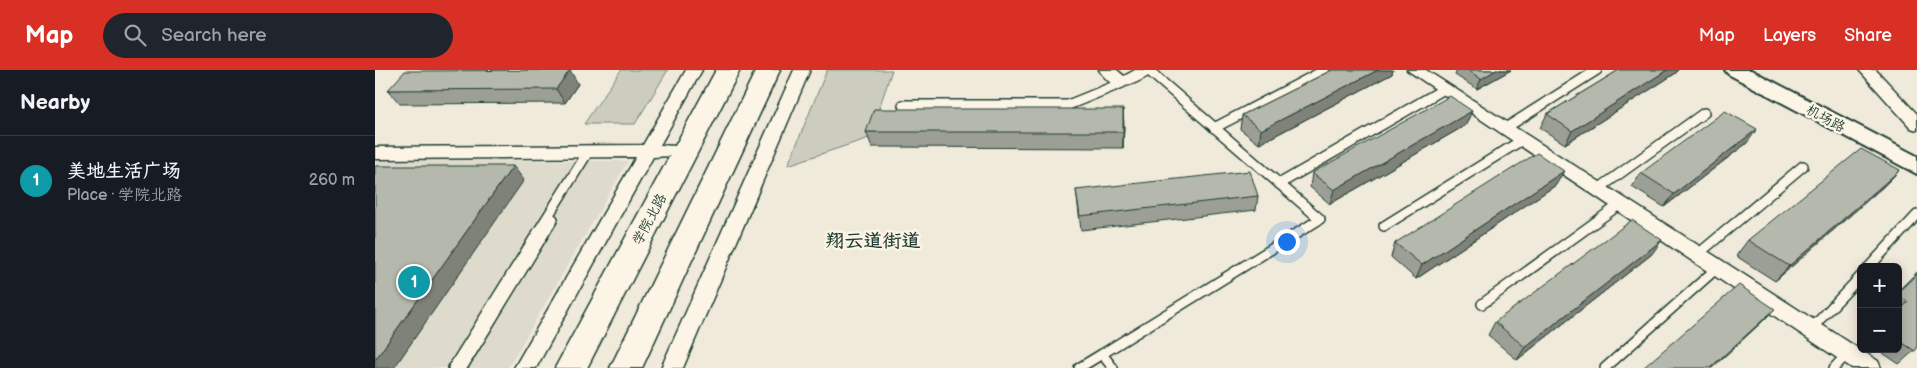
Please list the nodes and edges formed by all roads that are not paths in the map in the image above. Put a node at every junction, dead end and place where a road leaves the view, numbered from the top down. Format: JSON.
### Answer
{"nodes":[{"id":1,"x":694,"y":70,"type":"edge"},
{"id":2,"x":728,"y":70,"type":"edge"},
{"id":3,"x":768,"y":70,"type":"edge"},
{"id":4,"x":802,"y":70,"type":"edge"},
{"id":5,"x":1107,"y":70,"type":"edge"},
{"id":6,"x":1148,"y":70,"type":"edge"},
{"id":7,"x":1325,"y":70,"type":"edge"},
{"id":8,"x":1597,"y":70,"type":"edge"},
{"id":9,"x":1735,"y":70,"type":"edge"},
{"id":10,"x":1867,"y":70,"type":"edge"},
{"id":11,"x":1422,"y":72,"type":"edge"},
{"id":12,"x":1122,"y":82,"type":"junction"},
{"id":13,"x":1444,"y":89,"type":"junction"},
{"id":14,"x":903,"y":105,"type":"dead end"},
{"id":15,"x":1704,"y":113,"type":"dead end"},
{"id":16,"x":1917,"y":124,"type":"edge"},
{"id":17,"x":1214,"y":128,"type":"junction"},
{"id":18,"x":1504,"y":129,"type":"junction"},
{"id":19,"x":1522,"y":140,"type":"junction"},
{"id":20,"x":685,"y":151,"type":"junction"},
{"id":21,"x":375,"y":152,"type":"edge"},
{"id":22,"x":591,"y":152,"type":"junction"},
{"id":23,"x":648,"y":152,"type":"junction"},
{"id":24,"x":1803,"y":166,"type":"dead end"},
{"id":25,"x":1917,"y":166,"type":"edge"},
{"id":26,"x":1279,"y":184,"type":"junction"},
{"id":27,"x":1597,"y":190,"type":"junction"},
{"id":28,"x":1619,"y":205,"type":"junction"},
{"id":29,"x":1917,"y":215,"type":"edge"},
{"id":30,"x":1384,"y":226,"type":"dead end"},
{"id":31,"x":1697,"y":255,"type":"junction"},
{"id":32,"x":1873,"y":263,"type":"edge"},
{"id":33,"x":1717,"y":268,"type":"junction"},
{"id":34,"x":1857,"y":280,"type":"edge"},
{"id":35,"x":1482,"y":304,"type":"dead end"},
{"id":36,"x":1811,"y":329,"type":"junction"},
{"id":37,"x":1102,"y":354,"type":"junction"},
{"id":38,"x":1847,"y":354,"type":"junction"},
{"id":39,"x":453,"y":368,"type":"edge"},
{"id":40,"x":462,"y":368,"type":"edge"},
{"id":41,"x":525,"y":368,"type":"edge"},
{"id":42,"x":571,"y":368,"type":"edge"},
{"id":43,"x":626,"y":368,"type":"edge"},
{"id":44,"x":672,"y":368,"type":"edge"},
{"id":45,"x":1079,"y":368,"type":"edge"},
{"id":46,"x":1113,"y":368,"type":"edge"},
{"id":47,"x":1605,"y":368,"type":"edge"},
{"id":48,"x":1834,"y":368,"type":"edge"},
{"id":49,"x":1871,"y":368,"type":"edge"}],
"edges":[{"from":1,"to":23,"type":"street"},
{"from":2,"to":20,"type":"main road","name":"学院北路"},
{"from":3,"to":43,"type":"main road"},
{"from":4,"to":44,"type":"street"},
{"from":5,"to":12,"type":"street"},
{"from":6,"to":12,"type":"street"},
{"from":6,"to":17,"type":"lane"},
{"from":7,"to":17,"type":"lane"},
{"from":8,"to":18,"type":"lane"},
{"from":9,"to":25,"type":"street","name":"机场路"},
{"from":10,"to":16,"type":"street"},
{"from":11,"to":13,"type":"street"},
{"from":12,"to":14,"type":"lane"},
{"from":13,"to":18,"type":"street"},
{"from":13,"to":26,"type":"lane"},
{"from":15,"to":27,"type":"lane"},
{"from":17,"to":26,"type":"lane"},
{"from":18,"to":19,"type":"street"},
{"from":19,"to":27,"type":"street"},
{"from":19,"to":30,"type":"lane"},
{"from":20,"to":23,"type":"street"},
{"from":20,"to":42,"type":"main road","name":"学院北路"},
{"from":21,"to":22,"type":"street"},
{"from":22,"to":23,"type":"street"},
{"from":22,"to":39,"type":"lane"},
{"from":22,"to":40,"type":"lane"},
{"from":23,"to":41,"type":"street"},
{"from":24,"to":31,"type":"lane"},
{"from":26,"to":37,"type":"lane"},
{"from":27,"to":28,"type":"street"},
{"from":28,"to":31,"type":"street"},
{"from":28,"to":35,"type":"lane"},
{"from":29,"to":32,"type":"lane"},
{"from":31,"to":33,"type":"street"},
{"from":33,"to":36,"type":"street"},
{"from":33,"to":47,"type":"lane"},
{"from":34,"to":36,"type":"lane"},
{"from":36,"to":38,"type":"street"},
{"from":37,"to":45,"type":"lane"},
{"from":37,"to":46,"type":"lane"},
{"from":38,"to":48,"type":"lane"},
{"from":38,"to":49,"type":"street"}]}
